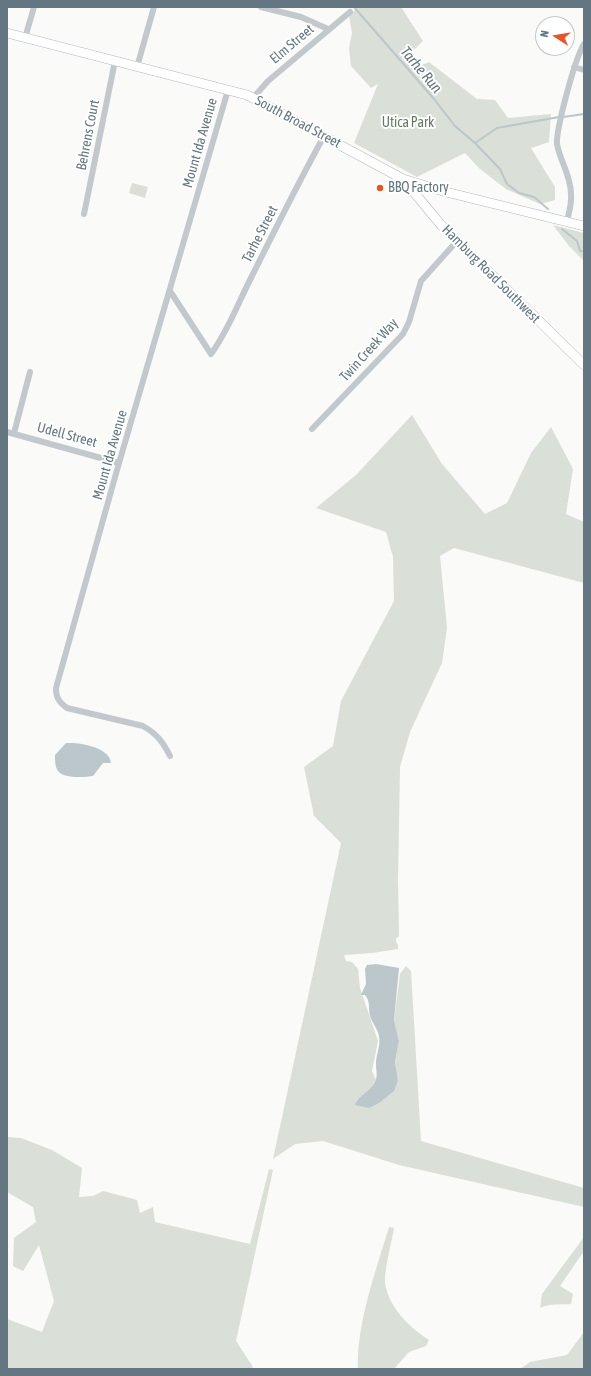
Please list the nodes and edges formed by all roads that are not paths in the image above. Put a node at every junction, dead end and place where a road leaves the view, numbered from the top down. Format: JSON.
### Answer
{"nodes":[{"id":1,"x":34,"y":7,"type":"edge"},
{"id":2,"x":154,"y":7,"type":"edge"},
{"id":3,"x":261,"y":7,"type":"edge"},
{"id":4,"x":350,"y":12,"type":"dead end"},
{"id":5,"x":328,"y":29,"type":"junction"},
{"id":6,"x":7,"y":33,"type":"edge"},
{"id":7,"x":26,"y":38,"type":"junction"},
{"id":8,"x":584,"y":44,"type":"edge"},
{"id":9,"x":115,"y":61,"type":"junction"},
{"id":10,"x":574,"y":66,"type":"junction"},
{"id":11,"x":137,"y":67,"type":"junction"},
{"id":12,"x":584,"y":70,"type":"edge"},
{"id":13,"x":228,"y":90,"type":"junction"},
{"id":14,"x":253,"y":98,"type":"junction"},
{"id":15,"x":324,"y":136,"type":"junction"},
{"id":16,"x":403,"y":179,"type":"junction"},
{"id":17,"x":84,"y":214,"type":"dead end"},
{"id":18,"x":567,"y":221,"type":"junction"},
{"id":19,"x":584,"y":226,"type":"edge"},
{"id":20,"x":457,"y":241,"type":"junction"},
{"id":21,"x":170,"y":291,"type":"junction"},
{"id":22,"x":584,"y":365,"type":"edge"},
{"id":23,"x":30,"y":372,"type":"dead end"},
{"id":24,"x":312,"y":429,"type":"dead end"},
{"id":25,"x":7,"y":432,"type":"edge"},
{"id":26,"x":14,"y":433,"type":"junction"},
{"id":27,"x":119,"y":463,"type":"junction"},
{"id":28,"x":170,"y":756,"type":"dead end"}],
"edges":[{"from":1,"to":7,"type":"street"},
{"from":2,"to":11,"type":"street"},
{"from":3,"to":5,"type":"street"},
{"from":4,"to":5,"type":"street","name":"Elm Street"},
{"from":5,"to":14,"type":"street","name":"Elm Street"},
{"from":6,"to":7,"type":"street","name":"South Broad Street"},
{"from":7,"to":9,"type":"street","name":"South Broad Street"},
{"from":8,"to":10,"type":"street"},
{"from":9,"to":11,"type":"street","name":"South Broad Street"},
{"from":9,"to":17,"type":"street","name":"Behrens Court"},
{"from":10,"to":12,"type":"street"},
{"from":10,"to":18,"type":"street"},
{"from":11,"to":13,"type":"street","name":"South Broad Street"},
{"from":13,"to":14,"type":"street","name":"South Broad Street"},
{"from":13,"to":21,"type":"street","name":"Mount Ida Avenue"},
{"from":14,"to":15,"type":"street","name":"South Broad Street"},
{"from":15,"to":16,"type":"street","name":"South Broad Street"},
{"from":15,"to":21,"type":"street","name":"Tarhe Street"},
{"from":16,"to":18,"type":"street","name":"South Broad Street"},
{"from":16,"to":20,"type":"street","name":"Hamburg Road Southwest"},
{"from":18,"to":19,"type":"street","name":"South Broad Street"},
{"from":20,"to":22,"type":"street","name":"Hamburg Road Southwest"},
{"from":20,"to":24,"type":"street","name":"Twin Creek Way"},
{"from":21,"to":27,"type":"street","name":"Mount Ida Avenue"},
{"from":23,"to":26,"type":"street"},
{"from":25,"to":26,"type":"street","name":"Udell Street"},
{"from":26,"to":27,"type":"street","name":"Udell Street"},
{"from":27,"to":28,"type":"street","name":"Mount Ida Avenue"}]}
